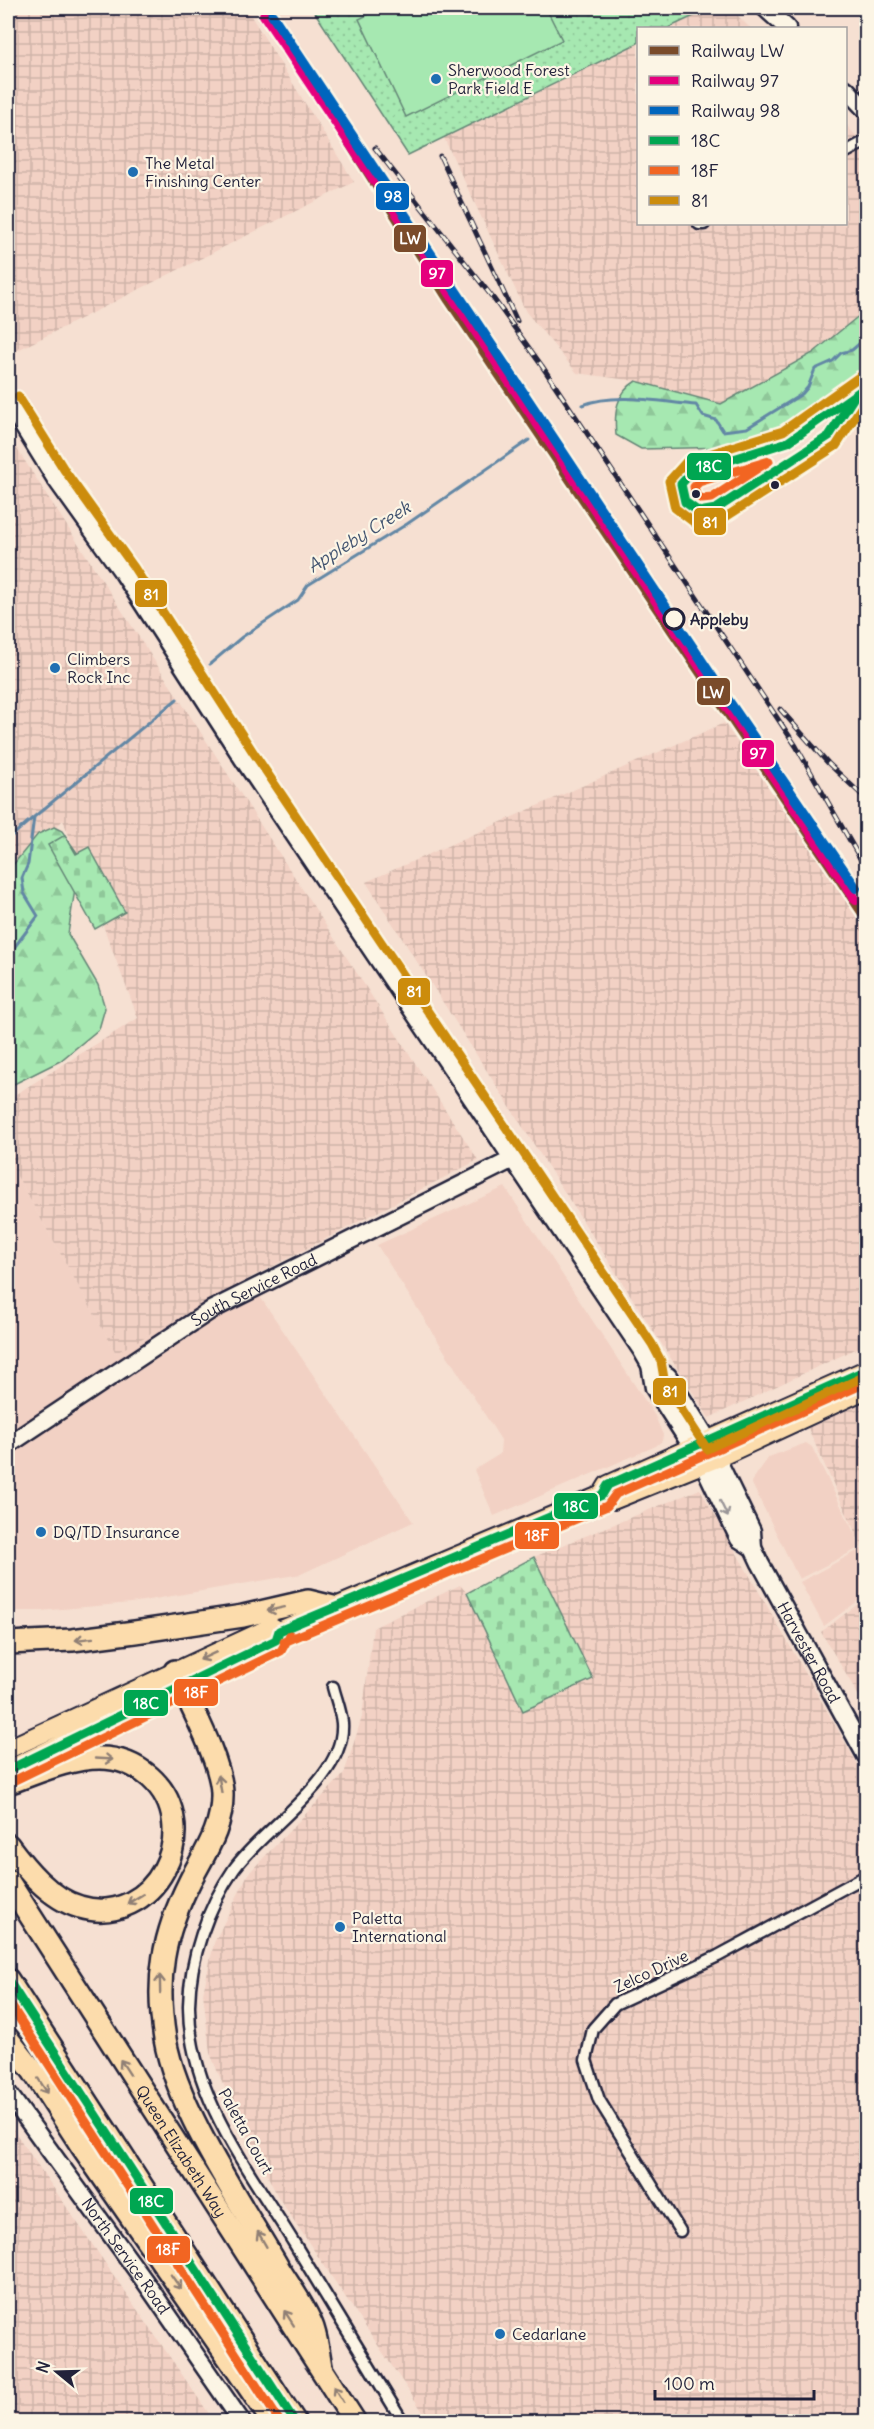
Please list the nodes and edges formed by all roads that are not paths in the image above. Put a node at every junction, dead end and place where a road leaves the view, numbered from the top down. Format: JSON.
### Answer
{"nodes":[{"id":1,"x":765,"y":8,"type":"edge"},
{"id":2,"x":786,"y":27,"type":"edge"},
{"id":3,"x":847,"y":90,"type":"edge"},
{"id":4,"x":867,"y":110,"type":"edge"},
{"id":5,"x":867,"y":141,"type":"edge"},
{"id":6,"x":847,"y":151,"type":"edge"},
{"id":7,"x":8,"y":402,"type":"edge"},
{"id":8,"x":513,"y":1159,"type":"junction"},
{"id":9,"x":650,"y":1365,"type":"junction"},
{"id":10,"x":867,"y":1370,"type":"edge"},
{"id":11,"x":867,"y":1389,"type":"edge"},
{"id":12,"x":676,"y":1422,"type":"junction"},
{"id":13,"x":700,"y":1444,"type":"junction"},
{"id":14,"x":8,"y":1445,"type":"edge"},
{"id":15,"x":673,"y":1456,"type":"junction"},
{"id":16,"x":710,"y":1461,"type":"junction"},
{"id":17,"x":602,"y":1495,"type":"junction"},
{"id":18,"x":333,"y":1607,"type":"junction"},
{"id":19,"x":8,"y":1643,"type":"edge"},
{"id":20,"x":178,"y":1678,"type":"junction"},
{"id":21,"x":333,"y":1688,"type":"dead end"},
{"id":22,"x":8,"y":1749,"type":"edge"},
{"id":23,"x":867,"y":1756,"type":"edge"},
{"id":24,"x":8,"y":1770,"type":"edge"},
{"id":25,"x":8,"y":1783,"type":"edge"},
{"id":26,"x":8,"y":1845,"type":"edge"},
{"id":27,"x":867,"y":1876,"type":"edge"},
{"id":28,"x":8,"y":1881,"type":"edge"},
{"id":29,"x":8,"y":1980,"type":"edge"},
{"id":30,"x":8,"y":2039,"type":"edge"},
{"id":31,"x":8,"y":2093,"type":"edge"},
{"id":32,"x":680,"y":2230,"type":"dead end"},
{"id":33,"x":321,"y":2367,"type":"junction"},
{"id":34,"x":242,"y":2421,"type":"edge"},
{"id":35,"x":273,"y":2421,"type":"edge"},
{"id":36,"x":295,"y":2421,"type":"edge"},
{"id":37,"x":355,"y":2421,"type":"edge"},
{"id":38,"x":403,"y":2421,"type":"edge"}],
"edges":[{"from":1,"to":2,"type":"main road"},
{"from":3,"to":4,"type":"main road"},
{"from":5,"to":6,"type":"street"},
{"from":7,"to":8,"type":"main road","name":"Harvester Road"},
{"from":8,"to":9,"type":"main road","name":"Harvester Road"},
{"from":8,"to":14,"type":"main road","name":"South Service Road"},
{"from":9,"to":12,"type":"main road","name":"Harvester Road"},
{"from":9,"to":13,"type":"main road","name":"Harvester Road"},
{"from":10,"to":13,"type":"main road"},
{"from":11,"to":16,"type":"main road"},
{"from":12,"to":13,"type":"main road","name":"Harvester Road"},
{"from":12,"to":15,"type":"main road"},
{"from":13,"to":15,"type":"main road"},
{"from":13,"to":16,"type":"main road","name":"Harvester Road"},
{"from":15,"to":17,"type":"main road"},
{"from":16,"to":17,"type":"main road"},
{"from":16,"to":23,"type":"main road","name":"Harvester Road"},
{"from":17,"to":18,"type":"main road"},
{"from":18,"to":19,"type":"highway","one_way":true},
{"from":18,"to":20,"type":"main road"},
{"from":20,"to":22,"type":"main road"},
{"from":20,"to":24,"type":"main road"},
{"from":33,"to":20,"type":"highway","one_way":true},
{"from":21,"to":38,"type":"street","name":"Paletta Court"},
{"from":25,"to":26,"type":"highway","one_way":true},
{"from":27,"to":32,"type":"street","name":"Zelco Drive"},
{"from":33,"to":28,"type":"highway","name":"Queen Elizabeth Way","one_way":true},
{"from":29,"to":36,"type":"highway"},
{"from":30,"to":35,"type":"highway","one_way":true},
{"from":31,"to":34,"type":"main road","name":"North Service Road"},
{"from":37,"to":33,"type":"highway","name":"Queen Elizabeth Way","one_way":true}]}
